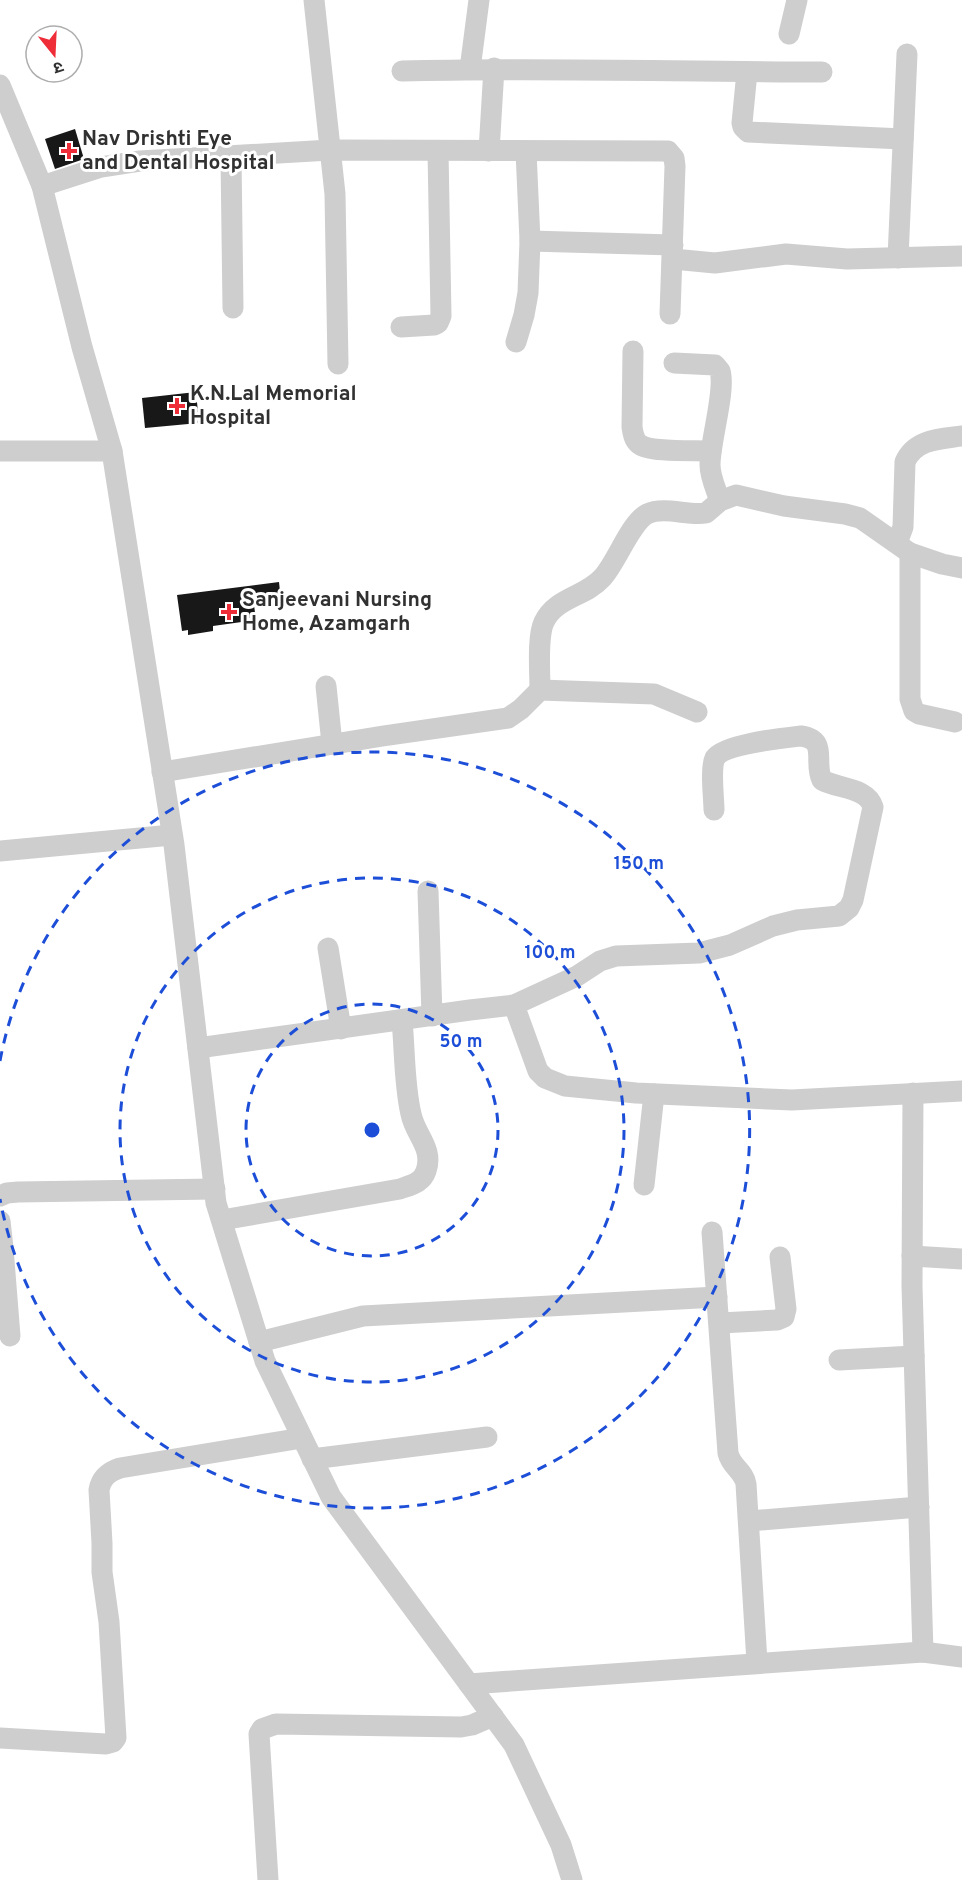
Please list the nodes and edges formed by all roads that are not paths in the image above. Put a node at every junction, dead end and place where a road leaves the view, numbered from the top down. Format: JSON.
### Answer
{"nodes":[{"id":1,"x":314,"y":0,"type":"edge"},
{"id":2,"x":479,"y":0,"type":"edge"},
{"id":3,"x":797,"y":0,"type":"edge"},
{"id":4,"x":789,"y":34,"type":"dead end"},
{"id":5,"x":907,"y":54,"type":"dead end"},
{"id":6,"x":494,"y":68,"type":"junction"},
{"id":7,"x":470,"y":69,"type":"junction"},
{"id":8,"x":402,"y":71,"type":"dead end"},
{"id":9,"x":747,"y":72,"type":"junction"},
{"id":10,"x":822,"y":72,"type":"dead end"},
{"id":11,"x":0,"y":84,"type":"edge"},
{"id":12,"x":903,"y":140,"type":"junction"},
{"id":13,"x":330,"y":150,"type":"junction"},
{"id":14,"x":438,"y":151,"type":"junction"},
{"id":15,"x":489,"y":151,"type":"junction"},
{"id":16,"x":526,"y":151,"type":"junction"},
{"id":17,"x":231,"y":157,"type":"junction"},
{"id":18,"x":42,"y":186,"type":"junction"},
{"id":19,"x":530,"y":241,"type":"junction"},
{"id":20,"x":673,"y":252,"type":"junction"},
{"id":21,"x":962,"y":256,"type":"edge"},
{"id":22,"x":898,"y":258,"type":"junction"},
{"id":23,"x":233,"y":308,"type":"dead end"},
{"id":24,"x":670,"y":314,"type":"dead end"},
{"id":25,"x":401,"y":327,"type":"dead end"},
{"id":26,"x":516,"y":342,"type":"dead end"},
{"id":27,"x":633,"y":351,"type":"dead end"},
{"id":28,"x":675,"y":363,"type":"dead end"},
{"id":29,"x":338,"y":364,"type":"dead end"},
{"id":30,"x":962,"y":436,"type":"edge"},
{"id":31,"x":0,"y":450,"type":"edge"},
{"id":32,"x":112,"y":451,"type":"junction"},
{"id":33,"x":711,"y":451,"type":"junction"},
{"id":34,"x":720,"y":501,"type":"junction"},
{"id":35,"x":903,"y":548,"type":"junction"},
{"id":36,"x":962,"y":568,"type":"edge"},
{"id":37,"x":326,"y":686,"type":"dead end"},
{"id":38,"x":540,"y":690,"type":"junction"},
{"id":39,"x":697,"y":712,"type":"dead end"},
{"id":40,"x":955,"y":722,"type":"dead end"},
{"id":41,"x":332,"y":744,"type":"junction"},
{"id":42,"x":162,"y":772,"type":"junction"},
{"id":43,"x":714,"y":810,"type":"dead end"},
{"id":44,"x":172,"y":835,"type":"junction"},
{"id":45,"x":0,"y":851,"type":"edge"},
{"id":46,"x":428,"y":891,"type":"dead end"},
{"id":47,"x":328,"y":948,"type":"dead end"},
{"id":48,"x":514,"y":1005,"type":"junction"},
{"id":49,"x":432,"y":1016,"type":"junction"},
{"id":50,"x":402,"y":1021,"type":"junction"},
{"id":51,"x":340,"y":1029,"type":"junction"},
{"id":52,"x":198,"y":1048,"type":"junction"},
{"id":53,"x":962,"y":1091,"type":"edge"},
{"id":54,"x":913,"y":1093,"type":"junction"},
{"id":55,"x":654,"y":1094,"type":"junction"},
{"id":56,"x":644,"y":1185,"type":"dead end"},
{"id":57,"x":215,"y":1189,"type":"junction"},
{"id":58,"x":0,"y":1196,"type":"edge"},
{"id":59,"x":222,"y":1220,"type":"junction"},
{"id":60,"x":0,"y":1221,"type":"edge"},
{"id":61,"x":712,"y":1232,"type":"dead end"},
{"id":62,"x":1,"y":1250,"type":"edge"},
{"id":63,"x":912,"y":1256,"type":"junction"},
{"id":64,"x":780,"y":1257,"type":"dead end"},
{"id":65,"x":962,"y":1259,"type":"edge"},
{"id":66,"x":717,"y":1297,"type":"junction"},
{"id":67,"x":720,"y":1323,"type":"junction"},
{"id":68,"x":10,"y":1336,"type":"dead end"},
{"id":69,"x":259,"y":1342,"type":"junction"},
{"id":70,"x":914,"y":1356,"type":"junction"},
{"id":71,"x":839,"y":1360,"type":"dead end"},
{"id":72,"x":487,"y":1437,"type":"dead end"},
{"id":73,"x":302,"y":1438,"type":"junction"},
{"id":74,"x":312,"y":1459,"type":"junction"},
{"id":75,"x":919,"y":1507,"type":"junction"},
{"id":76,"x":748,"y":1521,"type":"junction"},
{"id":77,"x":923,"y":1652,"type":"junction"},
{"id":78,"x":962,"y":1657,"type":"edge"},
{"id":79,"x":757,"y":1662,"type":"junction"},
{"id":80,"x":469,"y":1684,"type":"junction"},
{"id":81,"x":493,"y":1716,"type":"junction"},
{"id":82,"x":0,"y":1738,"type":"edge"},
{"id":83,"x":268,"y":1880,"type":"edge"},
{"id":84,"x":572,"y":1880,"type":"edge"}],
"edges":[{"from":1,"to":13,"type":"street"},
{"from":2,"to":7,"type":"street"},
{"from":3,"to":4,"type":"street"},
{"from":5,"to":12,"type":"street"},
{"from":6,"to":7,"type":"street"},
{"from":6,"to":9,"type":"street"},
{"from":6,"to":15,"type":"street"},
{"from":7,"to":8,"type":"street"},
{"from":9,"to":10,"type":"street"},
{"from":9,"to":12,"type":"street"},
{"from":11,"to":18,"type":"street"},
{"from":12,"to":22,"type":"street"},
{"from":13,"to":14,"type":"street"},
{"from":13,"to":17,"type":"street"},
{"from":13,"to":29,"type":"street"},
{"from":14,"to":15,"type":"street"},
{"from":14,"to":25,"type":"street"},
{"from":15,"to":16,"type":"street"},
{"from":16,"to":19,"type":"street"},
{"from":16,"to":20,"type":"street"},
{"from":17,"to":18,"type":"street"},
{"from":17,"to":23,"type":"street"},
{"from":18,"to":32,"type":"street"},
{"from":19,"to":20,"type":"street"},
{"from":19,"to":26,"type":"street"},
{"from":20,"to":22,"type":"street"},
{"from":20,"to":24,"type":"street"},
{"from":21,"to":22,"type":"street"},
{"from":27,"to":33,"type":"street"},
{"from":28,"to":33,"type":"street"},
{"from":30,"to":35,"type":"street"},
{"from":31,"to":32,"type":"street"},
{"from":32,"to":42,"type":"street"},
{"from":33,"to":34,"type":"street"},
{"from":34,"to":35,"type":"street"},
{"from":34,"to":38,"type":"street"},
{"from":35,"to":36,"type":"street"},
{"from":35,"to":40,"type":"street"},
{"from":37,"to":41,"type":"street"},
{"from":38,"to":39,"type":"street"},
{"from":38,"to":41,"type":"street"},
{"from":41,"to":42,"type":"street"},
{"from":42,"to":44,"type":"street"},
{"from":43,"to":48,"type":"street"},
{"from":44,"to":45,"type":"street"},
{"from":44,"to":52,"type":"street"},
{"from":46,"to":49,"type":"street"},
{"from":47,"to":51,"type":"street"},
{"from":48,"to":49,"type":"street"},
{"from":48,"to":55,"type":"street"},
{"from":49,"to":50,"type":"street"},
{"from":50,"to":51,"type":"street"},
{"from":50,"to":59,"type":"street"},
{"from":51,"to":52,"type":"street"},
{"from":52,"to":57,"type":"street"},
{"from":53,"to":54,"type":"street"},
{"from":54,"to":55,"type":"street"},
{"from":54,"to":63,"type":"street"},
{"from":55,"to":56,"type":"street"},
{"from":57,"to":58,"type":"street"},
{"from":57,"to":59,"type":"street"},
{"from":59,"to":69,"type":"street"},
{"from":60,"to":62,"type":"street"},
{"from":61,"to":66,"type":"street"},
{"from":62,"to":68,"type":"street"},
{"from":63,"to":65,"type":"street"},
{"from":63,"to":70,"type":"street"},
{"from":64,"to":67,"type":"street"},
{"from":66,"to":67,"type":"street"},
{"from":66,"to":69,"type":"street"},
{"from":67,"to":76,"type":"street"},
{"from":69,"to":73,"type":"street"},
{"from":70,"to":71,"type":"street"},
{"from":70,"to":75,"type":"street"},
{"from":72,"to":74,"type":"street"},
{"from":73,"to":74,"type":"street"},
{"from":73,"to":82,"type":"street"},
{"from":74,"to":80,"type":"street"},
{"from":75,"to":76,"type":"street"},
{"from":75,"to":77,"type":"street"},
{"from":76,"to":79,"type":"street"},
{"from":77,"to":78,"type":"street"},
{"from":77,"to":79,"type":"street"},
{"from":79,"to":80,"type":"street"},
{"from":80,"to":81,"type":"street"},
{"from":81,"to":83,"type":"street"},
{"from":81,"to":84,"type":"street"}]}
